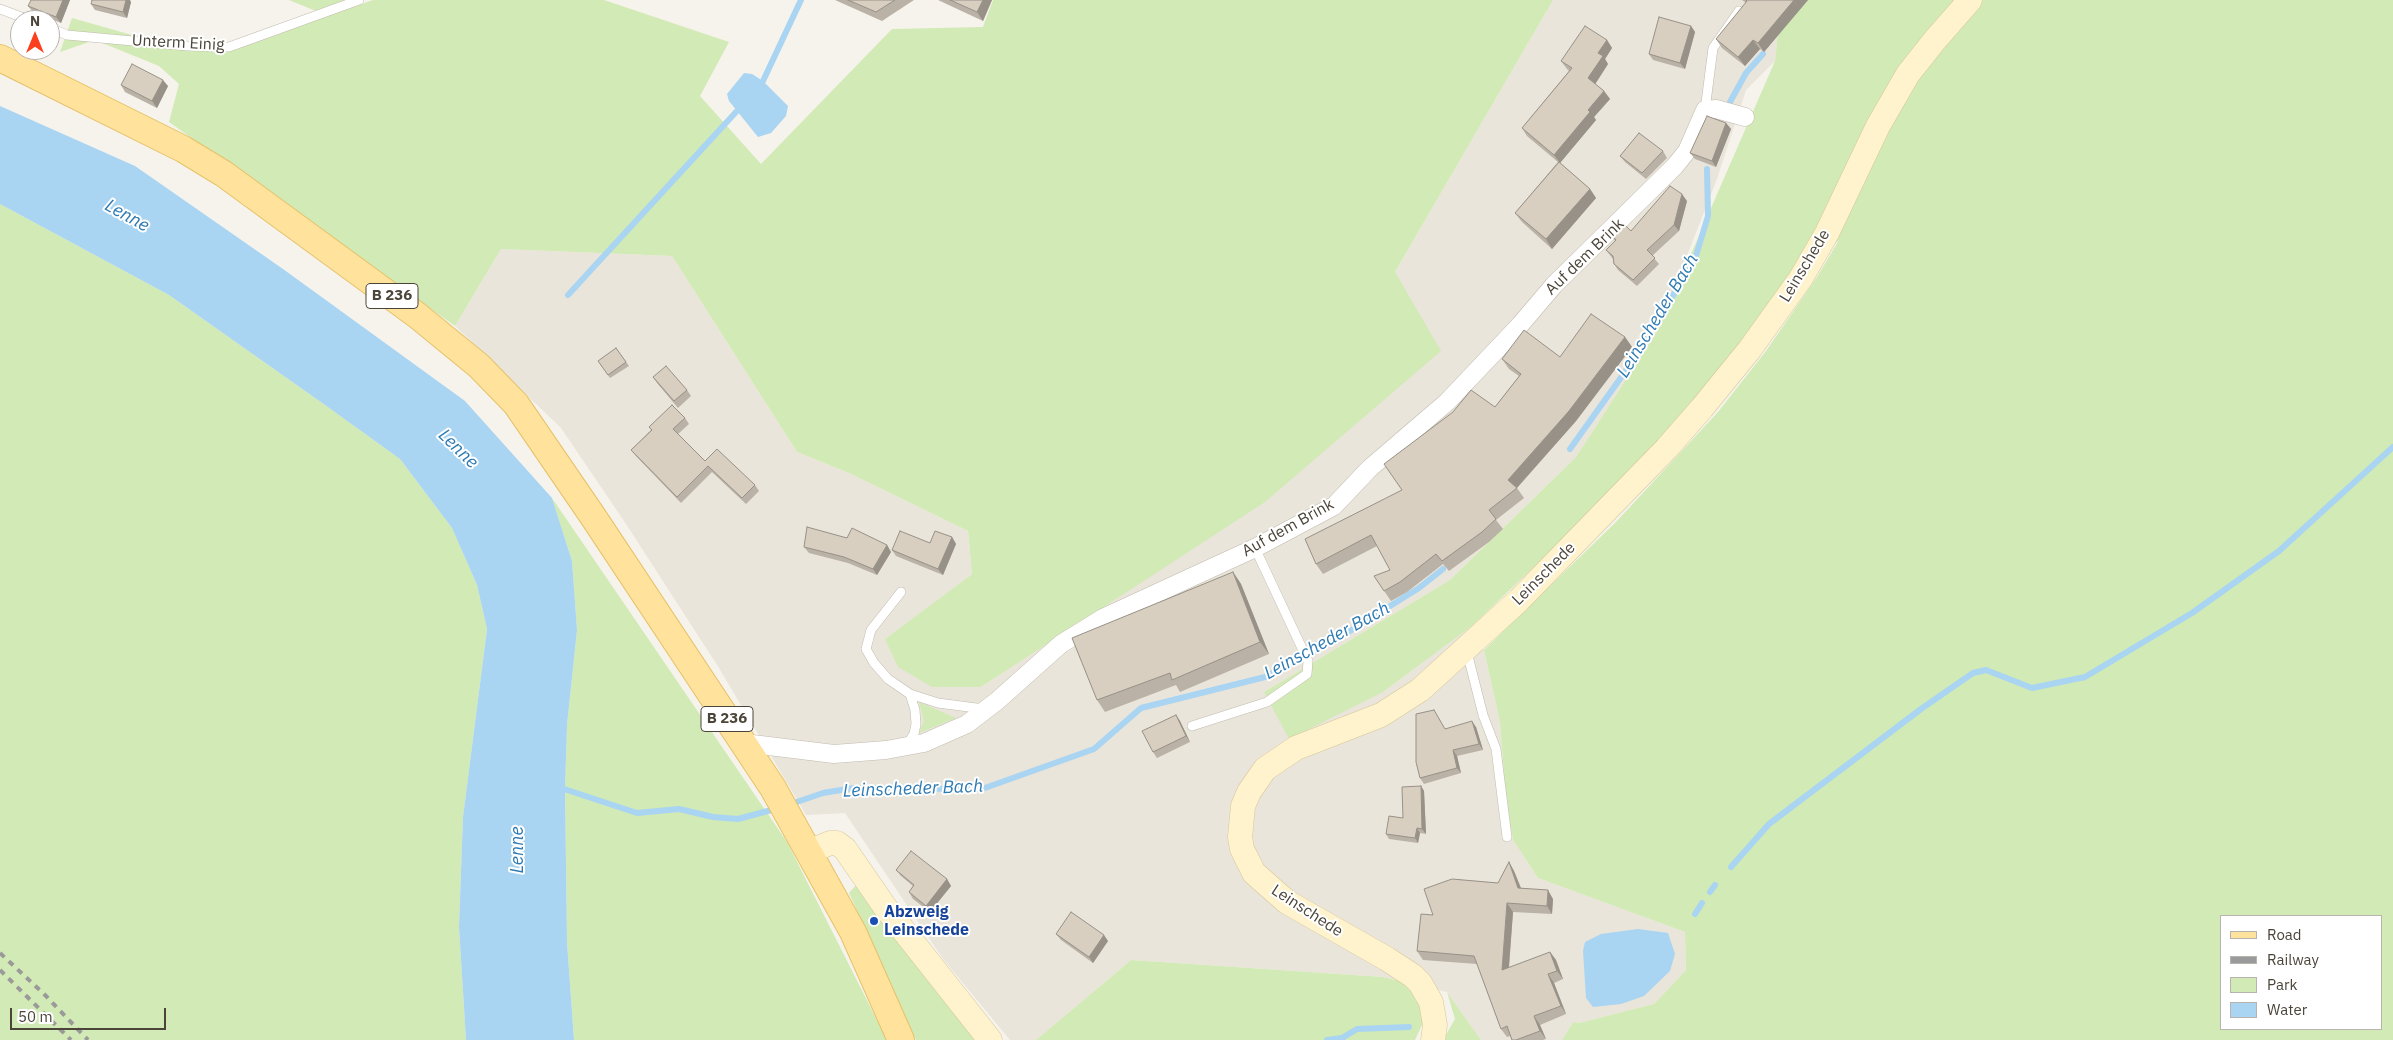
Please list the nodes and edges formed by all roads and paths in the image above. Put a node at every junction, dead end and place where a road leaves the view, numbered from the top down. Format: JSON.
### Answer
{"nodes":[{"id":1,"x":359,"y":0,"type":"edge"},
{"id":2,"x":1970,"y":0,"type":"edge"},
{"id":3,"x":1739,"y":11,"type":"edge"},
{"id":4,"x":60,"y":32,"type":"edge"},
{"id":5,"x":0,"y":58,"type":"edge"},
{"id":6,"x":1705,"y":110,"type":"junction"},
{"id":7,"x":1744,"y":117,"type":"dead end"},
{"id":8,"x":1255,"y":548,"type":"junction"},
{"id":9,"x":900,"y":592,"type":"dead end"},
{"id":10,"x":1466,"y":649,"type":"junction"},
{"id":11,"x":910,"y":694,"type":"junction"},
{"id":12,"x":986,"y":709,"type":"junction"},
{"id":13,"x":1192,"y":726,"type":"dead end"},
{"id":14,"x":744,"y":743,"type":"junction"},
{"id":15,"x":906,"y":746,"type":"junction"},
{"id":16,"x":1507,"y":837,"type":"dead end"},
{"id":17,"x":809,"y":852,"type":"junction"},
{"id":18,"x":900,"y":1040,"type":"edge"},
{"id":19,"x":990,"y":1040,"type":"edge"},
{"id":20,"x":1433,"y":1040,"type":"edge"}],
"edges":[{"from":1,"to":4,"type":"lane","name":"Unterm Einig"},
{"from":2,"to":10,"type":"main road","name":"Leinschede"},
{"from":3,"to":6,"type":"lane"},
{"from":5,"to":14,"type":"main road","number":"B 236"},
{"from":6,"to":7,"type":"street"},
{"from":6,"to":8,"type":"street","name":"Auf dem Brink"},
{"from":8,"to":12,"type":"street","name":"Auf dem Brink"},
{"from":8,"to":13,"type":"lane"},
{"from":9,"to":11,"type":"lane"},
{"from":10,"to":16,"type":"lane"},
{"from":10,"to":20,"type":"main road","name":"Leinschede"},
{"from":11,"to":12,"type":"lane"},
{"from":11,"to":15,"type":"lane"},
{"from":12,"to":15,"type":"street","name":"Auf dem Brink"},
{"from":14,"to":15,"type":"street","name":"Auf dem Brink"},
{"from":14,"to":17,"type":"main road","number":"B 236"},
{"from":17,"to":18,"type":"main road","number":"B 236"},
{"from":17,"to":19,"type":"main road"}]}
